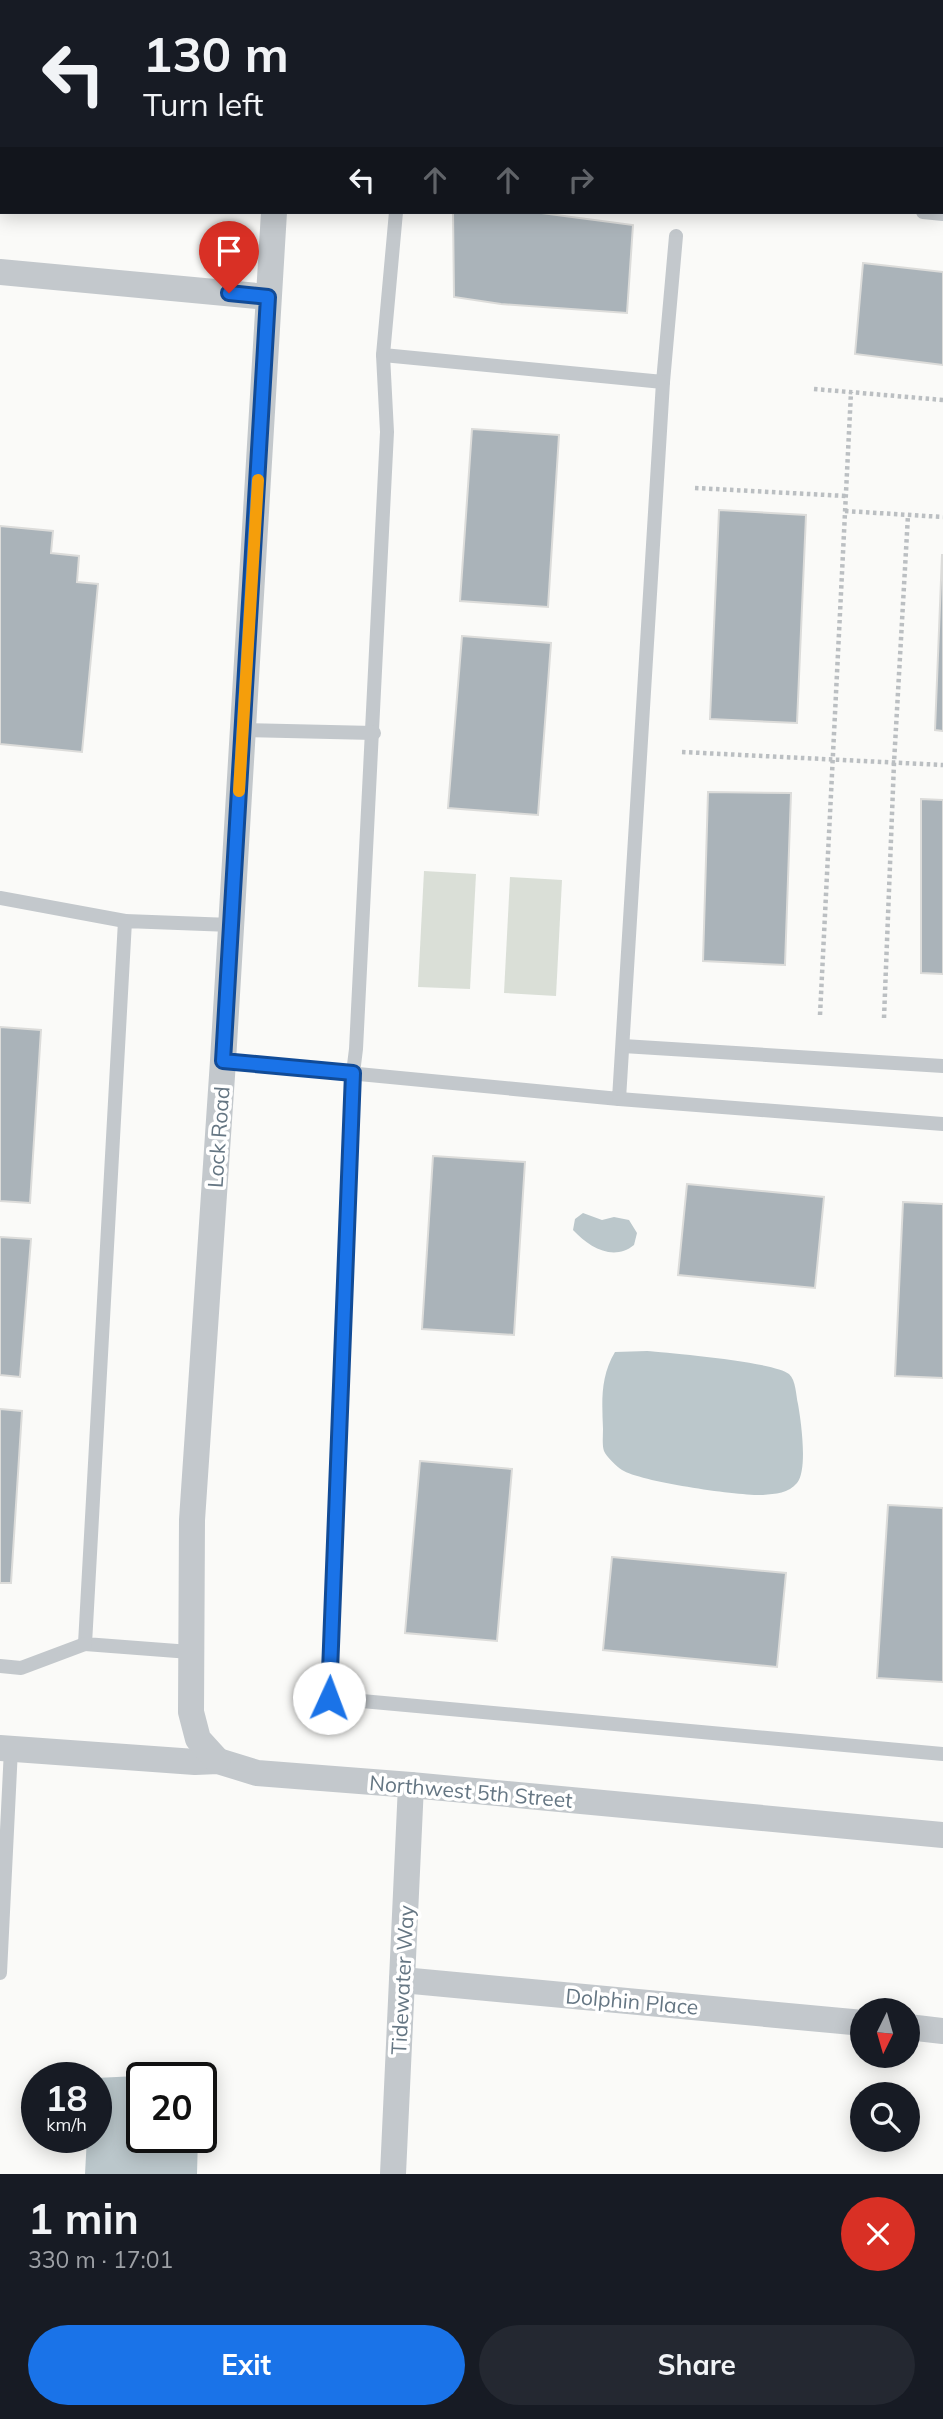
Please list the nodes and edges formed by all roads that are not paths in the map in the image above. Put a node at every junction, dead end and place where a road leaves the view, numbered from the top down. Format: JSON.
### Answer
{"nodes":[{"id":1,"x":274,"y":214,"type":"edge"},
{"id":2,"x":396,"y":214,"type":"edge"},
{"id":3,"x":676,"y":236,"type":"dead end"},
{"id":4,"x":0,"y":272,"type":"edge"},
{"id":5,"x":268,"y":297,"type":"junction"},
{"id":6,"x":383,"y":355,"type":"junction"},
{"id":7,"x":663,"y":382,"type":"junction"},
{"id":8,"x":243,"y":730,"type":"junction"},
{"id":9,"x":374,"y":733,"type":"junction"},
{"id":10,"x":0,"y":898,"type":"edge"},
{"id":11,"x":125,"y":921,"type":"junction"},
{"id":12,"x":231,"y":925,"type":"junction"},
{"id":13,"x":622,"y":1046,"type":"junction"},
{"id":14,"x":223,"y":1061,"type":"junction"},
{"id":15,"x":943,"y":1066,"type":"edge"},
{"id":16,"x":353,"y":1073,"type":"junction"},
{"id":17,"x":619,"y":1099,"type":"junction"},
{"id":18,"x":943,"y":1124,"type":"edge"},
{"id":19,"x":85,"y":1644,"type":"junction"},
{"id":20,"x":190,"y":1652,"type":"junction"},
{"id":21,"x":0,"y":1666,"type":"edge"},
{"id":22,"x":6,"y":1748,"type":"edge"},
{"id":23,"x":943,"y":1754,"type":"edge"},
{"id":24,"x":218,"y":1761,"type":"junction"},
{"id":25,"x":411,"y":1785,"type":"junction"},
{"id":26,"x":943,"y":1835,"type":"edge"},
{"id":27,"x":0,"y":1973,"type":"edge"},
{"id":28,"x":402,"y":1980,"type":"junction"},
{"id":29,"x":850,"y":2022,"type":"edge"},
{"id":30,"x":920,"y":2028,"type":"edge"},
{"id":31,"x":943,"y":2031,"type":"edge"},
{"id":32,"x":393,"y":2174,"type":"edge"}],
"edges":[{"from":1,"to":5,"type":"street","name":"Lock Road"},
{"from":2,"to":6,"type":"lane"},
{"from":3,"to":7,"type":"lane"},
{"from":4,"to":5,"type":"street"},
{"from":5,"to":8,"type":"street","name":"Lock Road"},
{"from":6,"to":7,"type":"lane"},
{"from":6,"to":9,"type":"lane"},
{"from":7,"to":13,"type":"lane"},
{"from":8,"to":9,"type":"lane"},
{"from":8,"to":12,"type":"street","name":"Lock Road"},
{"from":9,"to":16,"type":"lane"},
{"from":10,"to":11,"type":"lane"},
{"from":11,"to":12,"type":"lane"},
{"from":11,"to":19,"type":"lane"},
{"from":12,"to":14,"type":"street","name":"Lock Road"},
{"from":13,"to":15,"type":"lane"},
{"from":13,"to":17,"type":"lane"},
{"from":14,"to":16,"type":"lane"},
{"from":14,"to":20,"type":"street","name":"Lock Road"},
{"from":16,"to":17,"type":"lane"},
{"from":16,"to":23,"type":"lane"},
{"from":17,"to":18,"type":"lane"},
{"from":19,"to":20,"type":"lane"},
{"from":19,"to":21,"type":"lane"},
{"from":20,"to":24,"type":"street","name":"Lock Road"},
{"from":22,"to":24,"type":"street","name":"Northwest 5th Street"},
{"from":22,"to":27,"type":"lane"},
{"from":24,"to":25,"type":"street","name":"Northwest 5th Street"},
{"from":25,"to":26,"type":"street","name":"Northwest 5th Street"},
{"from":25,"to":28,"type":"street","name":"Tidewater Way"},
{"from":28,"to":29,"type":"street","name":"Dolphin Place"},
{"from":28,"to":32,"type":"street","name":"Tidewater Way"},
{"from":30,"to":31,"type":"street"}]}
